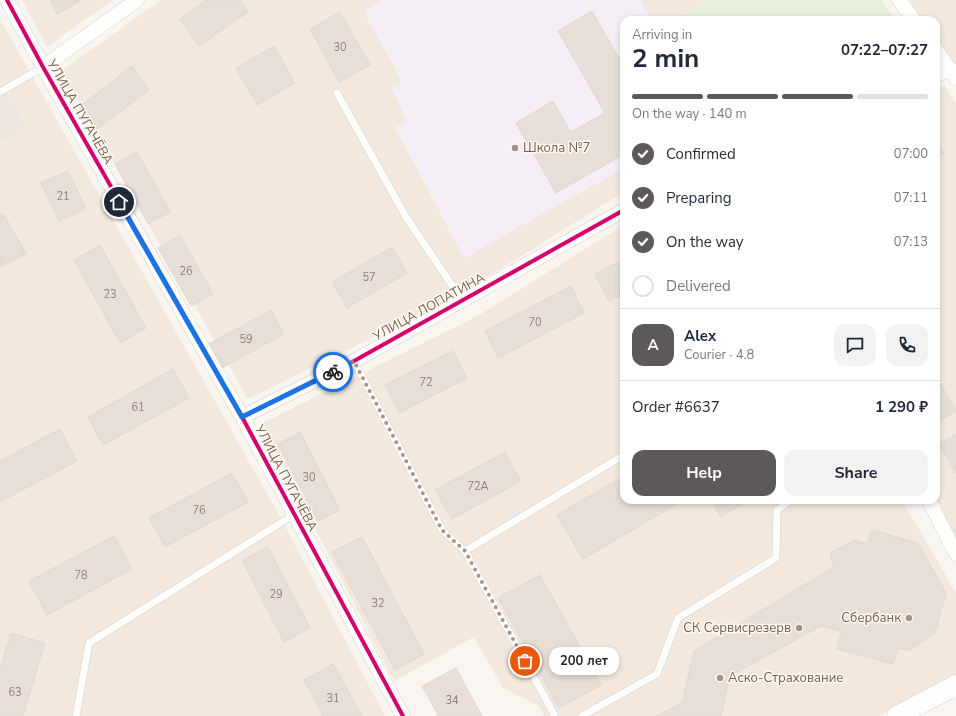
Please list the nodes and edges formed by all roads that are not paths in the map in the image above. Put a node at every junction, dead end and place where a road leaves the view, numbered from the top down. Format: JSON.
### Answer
{"nodes":[{"id":1,"x":7,"y":0,"type":"edge"},
{"id":2,"x":137,"y":0,"type":"edge"},
{"id":3,"x":899,"y":0,"type":"edge"},
{"id":4,"x":911,"y":16,"type":"edge"},
{"id":5,"x":940,"y":55,"type":"edge"},
{"id":6,"x":43,"y":67,"type":"junction"},
{"id":7,"x":953,"y":73,"type":"edge"},
{"id":8,"x":940,"y":74,"type":"edge"},
{"id":9,"x":0,"y":92,"type":"edge"},
{"id":10,"x":337,"y":92,"type":"dead end"},
{"id":11,"x":620,"y":212,"type":"edge"},
{"id":12,"x":462,"y":300,"type":"junction"},
{"id":13,"x":354,"y":361,"type":"junction"},
{"id":14,"x":242,"y":417,"type":"junction"},
{"id":15,"x":620,"y":457,"type":"edge"},
{"id":16,"x":785,"y":504,"type":"edge"},
{"id":17,"x":931,"y":504,"type":"edge"},
{"id":18,"x":295,"y":514,"type":"junction"},
{"id":19,"x":465,"y":551,"type":"junction"},
{"id":20,"x":956,"y":554,"type":"edge"},
{"id":21,"x":956,"y":685,"type":"edge"},
{"id":22,"x":76,"y":716,"type":"edge"},
{"id":23,"x":403,"y":716,"type":"edge"},
{"id":24,"x":555,"y":716,"type":"edge"},
{"id":25,"x":582,"y":716,"type":"edge"},
{"id":26,"x":896,"y":716,"type":"edge"}],
"edges":[{"from":1,"to":6,"type":"street","name":"УЛИЦА ПУГАЧЁВА"},
{"from":2,"to":6,"type":"street"},
{"from":3,"to":4,"type":"street"},
{"from":5,"to":7,"type":"street"},
{"from":6,"to":9,"type":"lane"},
{"from":6,"to":14,"type":"street","name":"УЛИЦА ПУГАЧЁВА"},
{"from":7,"to":8,"type":"street"},
{"from":10,"to":12,"type":"lane"},
{"from":11,"to":12,"type":"street","name":"УЛИЦА ЛОПАТИНА"},
{"from":12,"to":13,"type":"street","name":"УЛИЦА ЛОПАТИНА"},
{"from":13,"to":14,"type":"street","name":"УЛИЦА ЛОПАТИНА"},
{"from":13,"to":19,"type":"lane"},
{"from":14,"to":18,"type":"street","name":"УЛИЦА ПУГАЧЁВА"},
{"from":15,"to":19,"type":"lane"},
{"from":16,"to":25,"type":"lane"},
{"from":17,"to":20,"type":"street"},
{"from":18,"to":22,"type":"lane"},
{"from":18,"to":23,"type":"street","name":"УЛИЦА ПУГАЧЁВА"},
{"from":19,"to":24,"type":"lane"},
{"from":21,"to":26,"type":"main road"}]}
